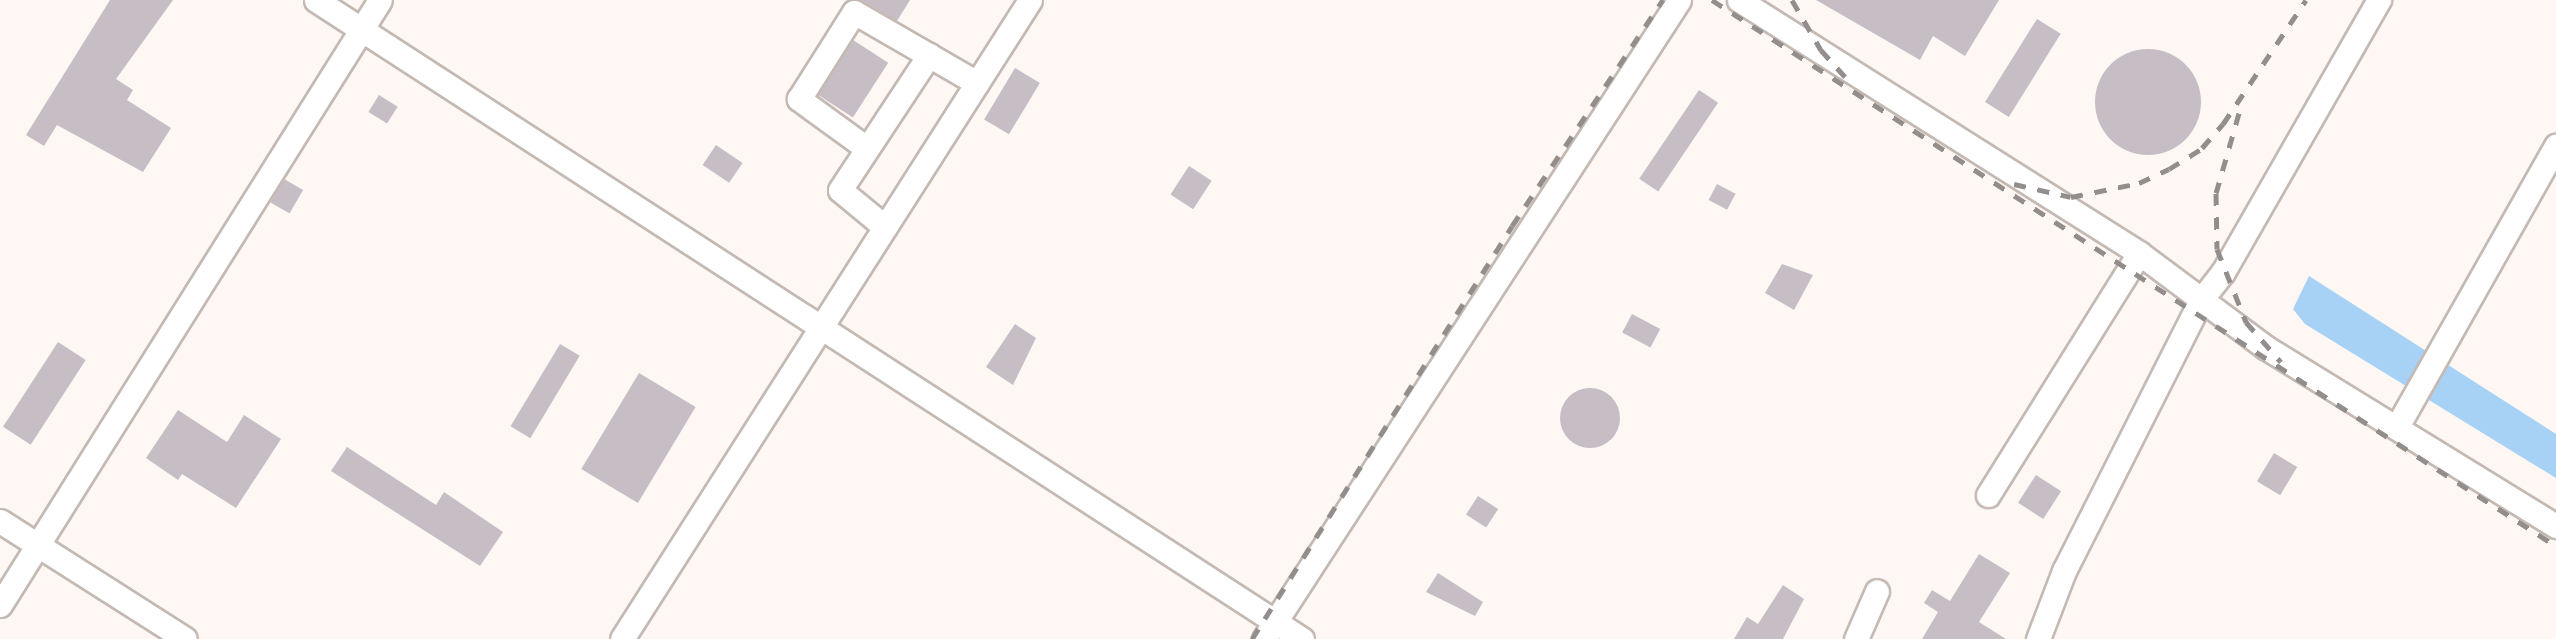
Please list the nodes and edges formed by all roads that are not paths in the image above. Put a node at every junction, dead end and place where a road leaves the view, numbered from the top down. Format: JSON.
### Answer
{"nodes":[{"id":1,"x":316,"y":0,"type":"edge"},
{"id":2,"x":380,"y":0,"type":"edge"},
{"id":3,"x":1030,"y":0,"type":"edge"},
{"id":4,"x":1679,"y":0,"type":"edge"},
{"id":5,"x":1739,"y":0,"type":"edge"},
{"id":6,"x":2379,"y":0,"type":"edge"},
{"id":7,"x":361,"y":29,"type":"junction"},
{"id":8,"x":929,"y":55,"type":"junction"},
{"id":9,"x":977,"y":83,"type":"junction"},
{"id":10,"x":2556,"y":146,"type":"edge"},
{"id":11,"x":865,"y":147,"type":"junction"},
{"id":12,"x":885,"y":227,"type":"junction"},
{"id":13,"x":2139,"y":253,"type":"junction"},
{"id":14,"x":2201,"y":300,"type":"junction"},
{"id":15,"x":823,"y":324,"type":"junction"},
{"id":16,"x":2404,"y":416,"type":"junction"},
{"id":17,"x":1989,"y":495,"type":"dead end"},
{"id":18,"x":0,"y":521,"type":"edge"},
{"id":19,"x":2556,"y":526,"type":"edge"},
{"id":20,"x":38,"y":545,"type":"junction"},
{"id":21,"x":1877,"y":591,"type":"dead end"},
{"id":22,"x":0,"y":605,"type":"edge"},
{"id":23,"x":1269,"y":630,"type":"edge"},
{"id":24,"x":185,"y":639,"type":"edge"},
{"id":25,"x":622,"y":639,"type":"edge"},
{"id":26,"x":1302,"y":639,"type":"edge"},
{"id":27,"x":1856,"y":639,"type":"edge"},
{"id":28,"x":2038,"y":639,"type":"edge"}],
"edges":[{"from":1,"to":7,"type":"lane"},
{"from":2,"to":7,"type":"lane"},
{"from":3,"to":9,"type":"lane"},
{"from":4,"to":23,"type":"lane"},
{"from":5,"to":13,"type":"lane"},
{"from":6,"to":14,"type":"lane"},
{"from":7,"to":15,"type":"lane"},
{"from":7,"to":20,"type":"lane"},
{"from":8,"to":9,"type":"lane"},
{"from":8,"to":11,"type":"lane"},
{"from":8,"to":11,"type":"lane"},
{"from":9,"to":12,"type":"lane"},
{"from":10,"to":16,"type":"lane"},
{"from":11,"to":12,"type":"lane"},
{"from":12,"to":15,"type":"lane"},
{"from":13,"to":14,"type":"lane"},
{"from":13,"to":17,"type":"lane"},
{"from":14,"to":16,"type":"lane"},
{"from":14,"to":28,"type":"lane"},
{"from":15,"to":23,"type":"lane"},
{"from":15,"to":25,"type":"lane"},
{"from":16,"to":19,"type":"lane"},
{"from":18,"to":20,"type":"lane"},
{"from":20,"to":22,"type":"lane"},
{"from":20,"to":24,"type":"lane"},
{"from":21,"to":27,"type":"lane"},
{"from":23,"to":26,"type":"lane"}]}
